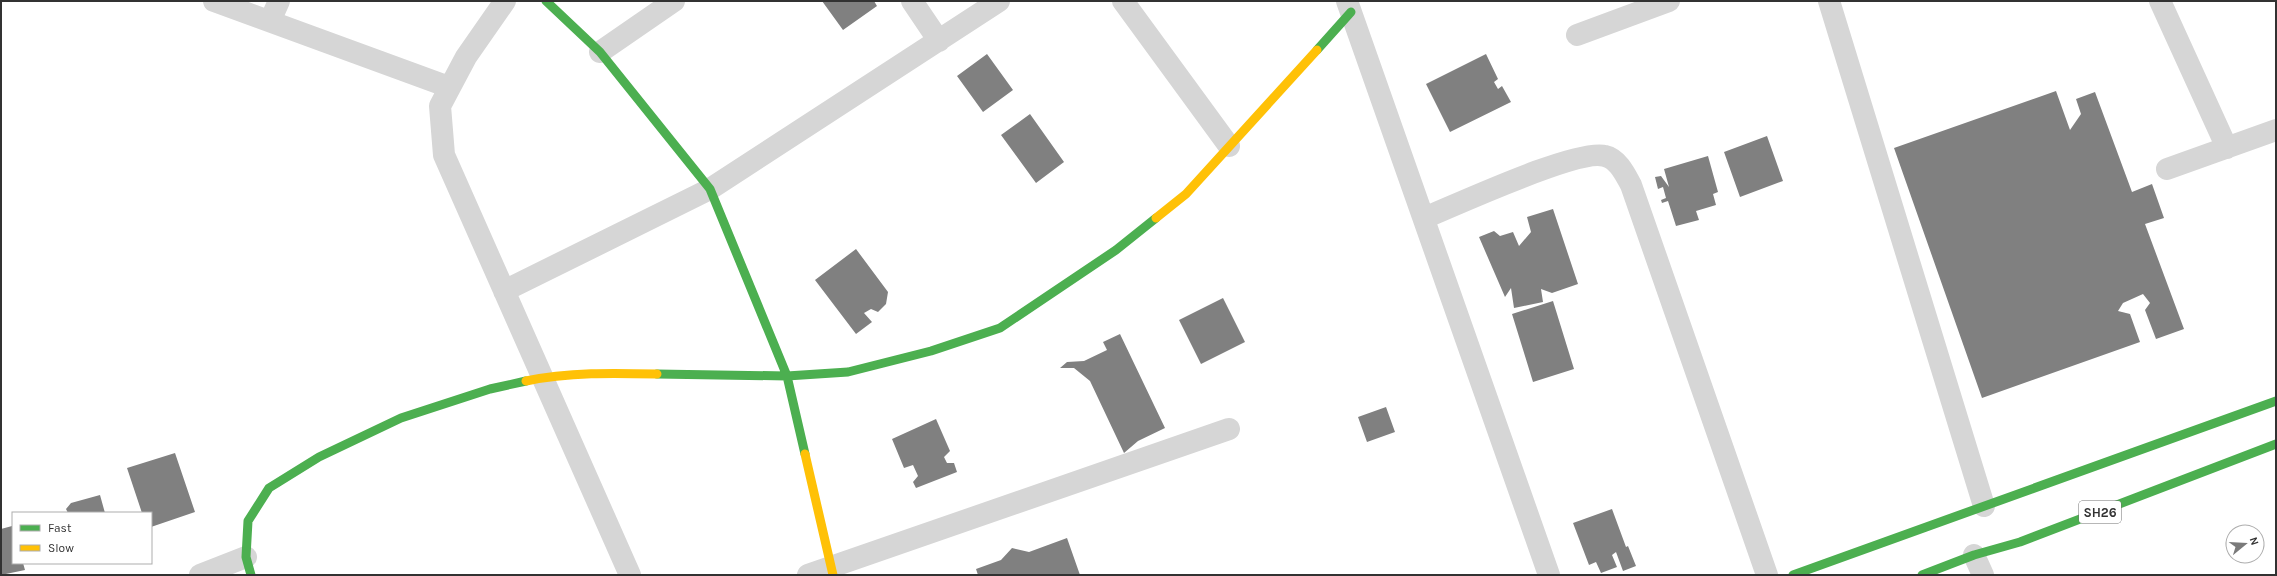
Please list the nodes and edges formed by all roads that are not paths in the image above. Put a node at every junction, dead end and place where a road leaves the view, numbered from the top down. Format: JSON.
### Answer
{"nodes":[{"id":1,"x":214,"y":1,"type":"edge"},
{"id":2,"x":279,"y":1,"type":"edge"},
{"id":3,"x":505,"y":1,"type":"edge"},
{"id":4,"x":546,"y":1,"type":"edge"},
{"id":5,"x":674,"y":1,"type":"edge"},
{"id":6,"x":912,"y":1,"type":"edge"},
{"id":7,"x":999,"y":1,"type":"edge"},
{"id":8,"x":1123,"y":1,"type":"edge"},
{"id":9,"x":1669,"y":1,"type":"edge"},
{"id":10,"x":1829,"y":1,"type":"edge"},
{"id":11,"x":2160,"y":1,"type":"edge"},
{"id":12,"x":1349,"y":7,"type":"edge"},
{"id":13,"x":270,"y":21,"type":"junction"},
{"id":14,"x":1577,"y":35,"type":"dead end"},
{"id":15,"x":939,"y":41,"type":"junction"},
{"id":16,"x":600,"y":52,"type":"junction"},
{"id":17,"x":449,"y":87,"type":"junction"},
{"id":18,"x":2276,"y":130,"type":"edge"},
{"id":19,"x":1229,"y":146,"type":"junction"},
{"id":20,"x":2227,"y":148,"type":"junction"},
{"id":21,"x":2167,"y":169,"type":"dead end"},
{"id":22,"x":710,"y":189,"type":"junction"},
{"id":23,"x":1424,"y":218,"type":"junction"},
{"id":24,"x":504,"y":292,"type":"junction"},
{"id":25,"x":787,"y":376,"type":"junction"},
{"id":26,"x":542,"y":378,"type":"junction"},
{"id":27,"x":2276,"y":401,"type":"edge"},
{"id":28,"x":1229,"y":429,"type":"dead end"},
{"id":29,"x":2276,"y":444,"type":"edge"},
{"id":30,"x":1984,"y":506,"type":"junction"},
{"id":31,"x":1974,"y":555,"type":"junction"},
{"id":32,"x":248,"y":566,"type":"edge"},
{"id":33,"x":832,"y":571,"type":"edge"},
{"id":34,"x":200,"y":575,"type":"edge"},
{"id":35,"x":630,"y":575,"type":"edge"},
{"id":36,"x":808,"y":575,"type":"edge"},
{"id":37,"x":1549,"y":575,"type":"edge"},
{"id":38,"x":1767,"y":575,"type":"edge"},
{"id":39,"x":1793,"y":575,"type":"edge"},
{"id":40,"x":1922,"y":575,"type":"edge"},
{"id":41,"x":1983,"y":575,"type":"edge"}],
"edges":[{"from":1,"to":13,"type":"street"},
{"from":2,"to":13,"type":"street"},
{"from":3,"to":17,"type":"street"},
{"from":4,"to":16,"type":"street"},
{"from":5,"to":16,"type":"street"},
{"from":6,"to":15,"type":"street"},
{"from":7,"to":15,"type":"street"},
{"from":8,"to":19,"type":"street"},
{"from":9,"to":14,"type":"street"},
{"from":10,"to":30,"type":"street"},
{"from":11,"to":20,"type":"street"},
{"from":12,"to":19,"type":"street"},
{"from":12,"to":23,"type":"street"},
{"from":13,"to":17,"type":"street"},
{"from":15,"to":22,"type":"street"},
{"from":16,"to":22,"type":"street"},
{"from":17,"to":24,"type":"street"},
{"from":18,"to":20,"type":"street"},
{"from":19,"to":25,"type":"street"},
{"from":20,"to":21,"type":"street"},
{"from":22,"to":24,"type":"street"},
{"from":22,"to":25,"type":"street"},
{"from":23,"to":37,"type":"street"},
{"from":23,"to":38,"type":"street"},
{"from":24,"to":26,"type":"street"},
{"from":25,"to":26,"type":"street"},
{"from":25,"to":33,"type":"street"},
{"from":26,"to":32,"type":"street"},
{"from":26,"to":35,"type":"street"},
{"from":27,"to":30,"type":"street"},
{"from":28,"to":33,"type":"street"},
{"from":29,"to":31,"type":"street","number":"SH26"},
{"from":30,"to":39,"type":"street"},
{"from":31,"to":40,"type":"street","number":"SH26"},
{"from":31,"to":41,"type":"street"},
{"from":32,"to":34,"type":"street"},
{"from":33,"to":36,"type":"street"}]}
